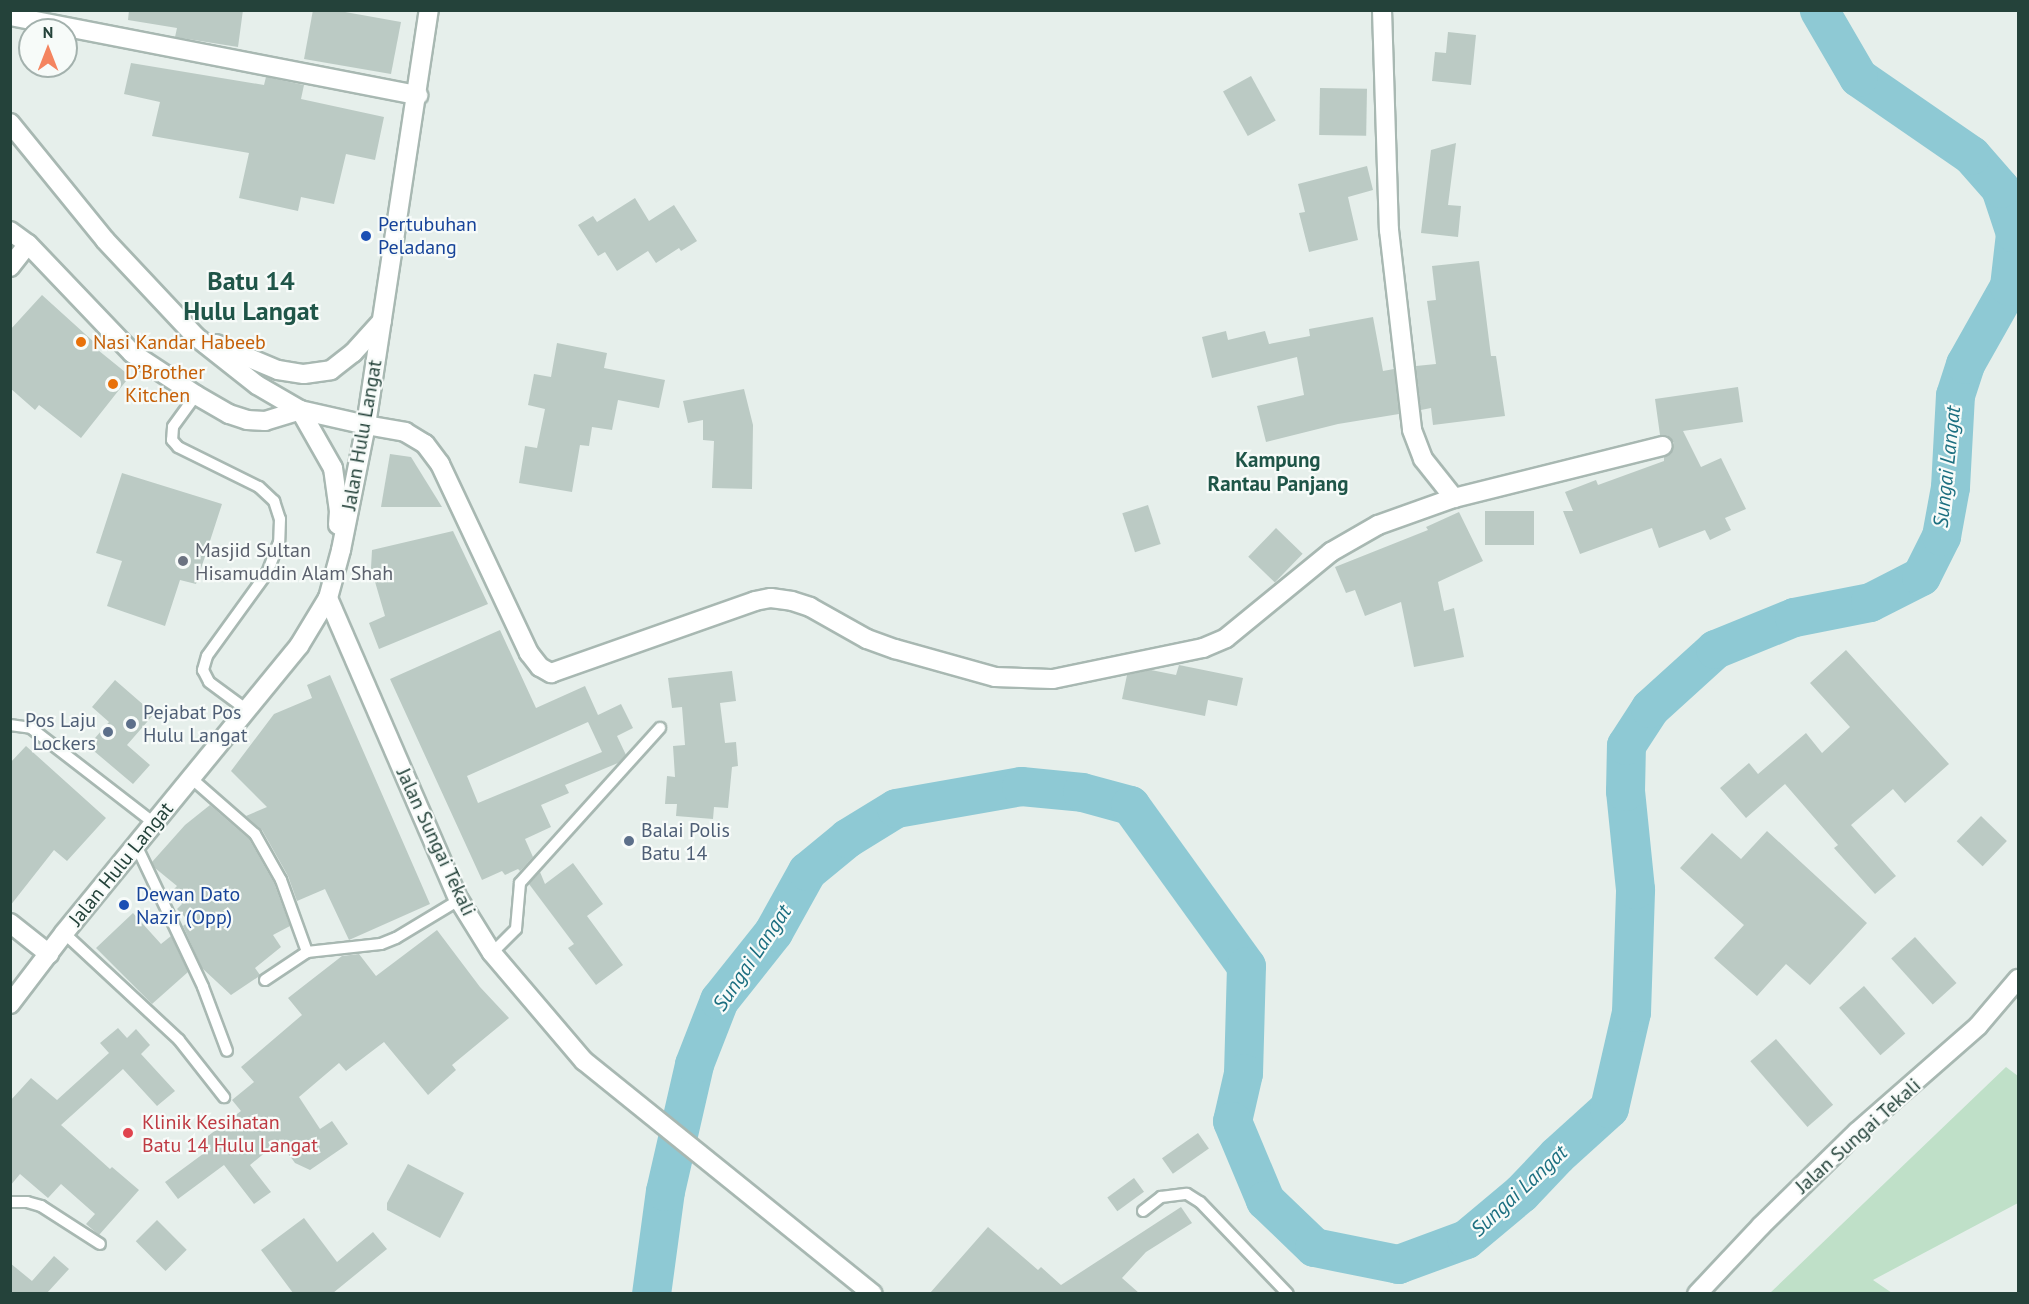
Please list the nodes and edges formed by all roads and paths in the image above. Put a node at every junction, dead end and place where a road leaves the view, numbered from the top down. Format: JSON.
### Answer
{"nodes":[{"id":1,"x":429,"y":10,"type":"edge"},
{"id":2,"x":1382,"y":10,"type":"edge"},
{"id":3,"x":10,"y":16,"type":"edge"},
{"id":4,"x":418,"y":94,"type":"junction"},
{"id":5,"x":10,"y":123,"type":"edge"},
{"id":6,"x":10,"y":231,"type":"edge"},
{"id":7,"x":28,"y":244,"type":"junction"},
{"id":8,"x":10,"y":267,"type":"edge"},
{"id":9,"x":382,"y":321,"type":"junction"},
{"id":10,"x":195,"y":336,"type":"junction"},
{"id":11,"x":196,"y":395,"type":"junction"},
{"id":12,"x":300,"y":410,"type":"junction"},
{"id":13,"x":366,"y":425,"type":"junction"},
{"id":14,"x":1663,"y":446,"type":"dead end"},
{"id":15,"x":1454,"y":498,"type":"junction"},
{"id":16,"x":328,"y":598,"type":"junction"},
{"id":17,"x":247,"y":710,"type":"junction"},
{"id":18,"x":10,"y":725,"type":"edge"},
{"id":19,"x":660,"y":728,"type":"dead end"},
{"id":20,"x":191,"y":778,"type":"junction"},
{"id":21,"x":154,"y":823,"type":"junction"},
{"id":22,"x":136,"y":844,"type":"junction"},
{"id":23,"x":459,"y":900,"type":"junction"},
{"id":24,"x":10,"y":923,"type":"edge"},
{"id":25,"x":64,"y":933,"type":"junction"},
{"id":26,"x":307,"y":952,"type":"junction"},
{"id":27,"x":492,"y":953,"type":"junction"},
{"id":28,"x":49,"y":954,"type":"junction"},
{"id":29,"x":2019,"y":979,"type":"edge"},
{"id":30,"x":264,"y":980,"type":"dead end"},
{"id":31,"x":10,"y":1004,"type":"edge"},
{"id":32,"x":227,"y":1051,"type":"dead end"},
{"id":33,"x":224,"y":1097,"type":"dead end"},
{"id":34,"x":10,"y":1202,"type":"edge"},
{"id":35,"x":1143,"y":1211,"type":"dead end"},
{"id":36,"x":100,"y":1244,"type":"dead end"},
{"id":37,"x":873,"y":1293,"type":"edge"},
{"id":38,"x":1288,"y":1293,"type":"edge"},
{"id":39,"x":1697,"y":1293,"type":"edge"}],
"edges":[{"from":1,"to":4,"type":"street","name":"Jalan Hulu Langat"},
{"from":2,"to":15,"type":"street"},
{"from":3,"to":4,"type":"street"},
{"from":4,"to":9,"type":"street","name":"Jalan Hulu Langat"},
{"from":5,"to":10,"type":"street"},
{"from":6,"to":7,"type":"street"},
{"from":7,"to":8,"type":"street"},
{"from":7,"to":11,"type":"street"},
{"from":9,"to":10,"type":"street"},
{"from":9,"to":13,"type":"street","name":"Jalan Hulu Langat"},
{"from":10,"to":12,"type":"street"},
{"from":11,"to":12,"type":"street"},
{"from":11,"to":17,"type":"lane"},
{"from":12,"to":13,"type":"street"},
{"from":12,"to":16,"type":"street"},
{"from":13,"to":15,"type":"street"},
{"from":13,"to":16,"type":"street","name":"Jalan Hulu Langat"},
{"from":14,"to":15,"type":"street"},
{"from":16,"to":17,"type":"street","name":"Jalan Hulu Langat"},
{"from":16,"to":23,"type":"street","name":"Jalan Sungai Tekali"},
{"from":17,"to":20,"type":"street","name":"Jalan Hulu Langat"},
{"from":18,"to":21,"type":"lane"},
{"from":19,"to":27,"type":"lane"},
{"from":20,"to":21,"type":"street","name":"Jalan Hulu Langat"},
{"from":20,"to":26,"type":"lane"},
{"from":21,"to":22,"type":"street","name":"Jalan Hulu Langat"},
{"from":22,"to":25,"type":"street","name":"Jalan Hulu Langat"},
{"from":22,"to":32,"type":"lane"},
{"from":23,"to":26,"type":"lane"},
{"from":23,"to":27,"type":"street","name":"Jalan Sungai Tekali"},
{"from":24,"to":28,"type":"street"},
{"from":25,"to":28,"type":"street","name":"Jalan Hulu Langat"},
{"from":25,"to":33,"type":"lane"},
{"from":26,"to":30,"type":"lane"},
{"from":27,"to":37,"type":"street","name":"Jalan Sungai Tekali"},
{"from":28,"to":31,"type":"street","name":"Jalan Hulu Langat"},
{"from":29,"to":39,"type":"street","name":"Jalan Sungai Tekali"},
{"from":34,"to":36,"type":"lane"},
{"from":35,"to":38,"type":"lane"}]}
